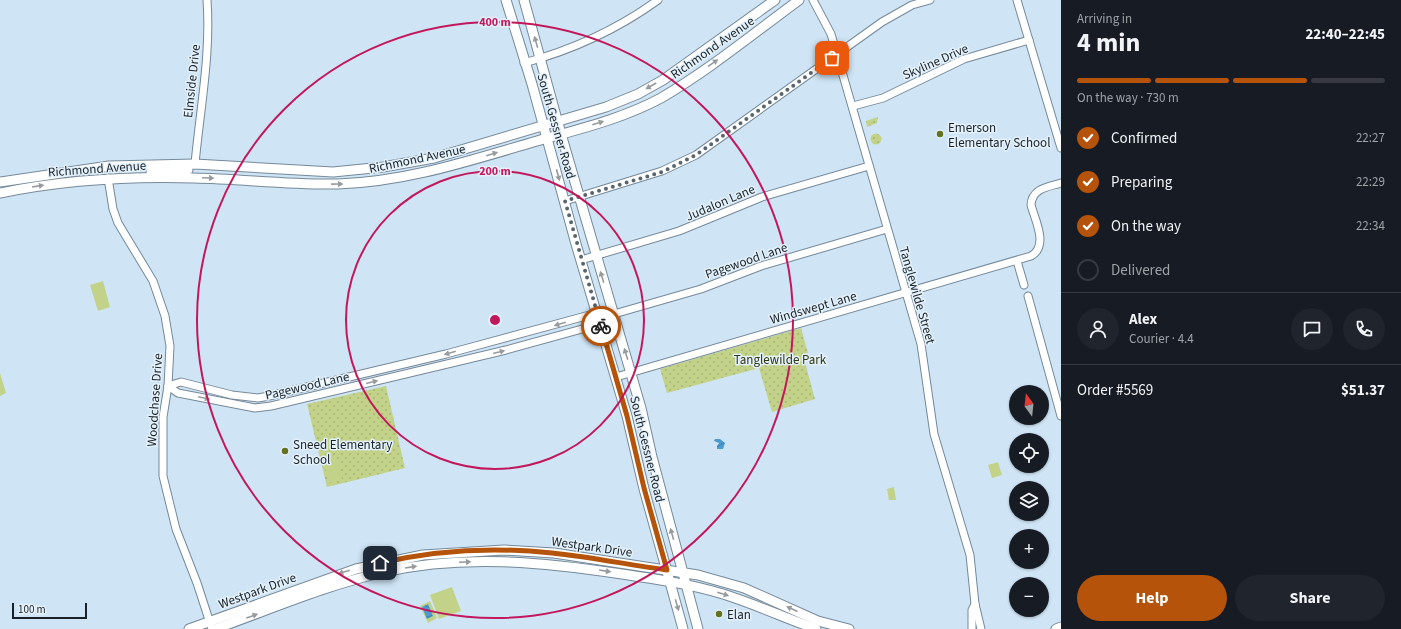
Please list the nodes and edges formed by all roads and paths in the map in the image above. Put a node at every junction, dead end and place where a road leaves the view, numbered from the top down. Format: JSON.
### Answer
{"nodes":[{"id":1,"x":207,"y":0,"type":"edge"},
{"id":2,"x":506,"y":0,"type":"edge"},
{"id":3,"x":524,"y":0,"type":"edge"},
{"id":4,"x":658,"y":0,"type":"edge"},
{"id":5,"x":775,"y":0,"type":"edge"},
{"id":6,"x":799,"y":0,"type":"edge"},
{"id":7,"x":813,"y":0,"type":"edge"},
{"id":8,"x":930,"y":0,"type":"edge"},
{"id":9,"x":1017,"y":0,"type":"edge"},
{"id":10,"x":1029,"y":40,"type":"junction"},
{"id":11,"x":837,"y":54,"type":"junction"},
{"id":12,"x":540,"y":58,"type":"junction"},
{"id":13,"x":524,"y":63,"type":"junction"},
{"id":14,"x":679,"y":68,"type":"junction"},
{"id":15,"x":687,"y":81,"type":"junction"},
{"id":16,"x":853,"y":106,"type":"junction"},
{"id":17,"x":557,"y":121,"type":"junction"},
{"id":18,"x":544,"y":124,"type":"junction"},
{"id":19,"x":561,"y":134,"type":"junction"},
{"id":20,"x":548,"y":138,"type":"junction"},
{"id":21,"x":1061,"y":148,"type":"edge"},
{"id":22,"x":463,"y":150,"type":"junction"},
{"id":23,"x":462,"y":163,"type":"junction"},
{"id":24,"x":195,"y":164,"type":"junction"},
{"id":25,"x":153,"y":165,"type":"junction"},
{"id":26,"x":869,"y":166,"type":"junction"},
{"id":27,"x":279,"y":170,"type":"junction"},
{"id":28,"x":140,"y":177,"type":"junction"},
{"id":29,"x":108,"y":178,"type":"junction"},
{"id":30,"x":16,"y":179,"type":"junction"},
{"id":31,"x":0,"y":182,"type":"edge"},
{"id":32,"x":280,"y":182,"type":"junction"},
{"id":33,"x":1061,"y":183,"type":"edge"},
{"id":34,"x":18,"y":189,"type":"junction"},
{"id":35,"x":0,"y":193,"type":"edge"},
{"id":36,"x":580,"y":197,"type":"junction"},
{"id":37,"x":565,"y":201,"type":"junction"},
{"id":38,"x":887,"y":230,"type":"junction"},
{"id":39,"x":596,"y":255,"type":"junction"},
{"id":40,"x":581,"y":260,"type":"junction"},
{"id":41,"x":1017,"y":261,"type":"junction"},
{"id":42,"x":1024,"y":284,"type":"dead end"},
{"id":43,"x":906,"y":293,"type":"junction"},
{"id":44,"x":1028,"y":296,"type":"dead end"},
{"id":45,"x":597,"y":313,"type":"junction"},
{"id":46,"x":614,"y":314,"type":"junction"},
{"id":47,"x":601,"y":324,"type":"junction"},
{"id":48,"x":631,"y":372,"type":"junction"},
{"id":49,"x":616,"y":377,"type":"junction"},
{"id":50,"x":168,"y":386,"type":"junction"},
{"id":51,"x":1061,"y":416,"type":"edge"},
{"id":52,"x":652,"y":457,"type":"junction"},
{"id":53,"x":638,"y":460,"type":"junction"},
{"id":54,"x":504,"y":550,"type":"junction"},
{"id":55,"x":582,"y":558,"type":"junction"},
{"id":56,"x":504,"y":560,"type":"junction"},
{"id":57,"x":581,"y":568,"type":"junction"},
{"id":58,"x":667,"y":570,"type":"junction"},
{"id":59,"x":683,"y":572,"type":"junction"},
{"id":60,"x":670,"y":582,"type":"junction"},
{"id":61,"x":685,"y":584,"type":"junction"},
{"id":62,"x":975,"y":604,"type":"junction"},
{"id":63,"x":210,"y":625,"type":"edge"},
{"id":64,"x":827,"y":626,"type":"edge"},
{"id":65,"x":1061,"y":627,"type":"edge"},
{"id":66,"x":189,"y":629,"type":"edge"},
{"id":67,"x":215,"y":629,"type":"edge"},
{"id":68,"x":684,"y":629,"type":"edge"},
{"id":69,"x":698,"y":629,"type":"edge"},
{"id":70,"x":816,"y":629,"type":"edge"},
{"id":71,"x":849,"y":629,"type":"edge"},
{"id":72,"x":972,"y":629,"type":"edge"},
{"id":73,"x":981,"y":629,"type":"edge"},
{"id":74,"x":1056,"y":629,"type":"edge"}],
"edges":[{"from":1,"to":24,"type":"street","name":"Elmside Drive"},
{"from":2,"to":13,"type":"main road","name":"South Gessner Road"},
{"from":12,"to":3,"type":"main road","name":"South Gessner Road","one_way":true},
{"from":4,"to":12,"type":"street"},
{"from":5,"to":14,"type":"main road","name":"Richmond Avenue"},
{"from":15,"to":6,"type":"main road","name":"Richmond Avenue","one_way":true},
{"from":7,"to":11,"type":"street","name":"Tanglewilde Street"},
{"from":8,"to":11,"type":"street"},
{"from":9,"to":10,"type":"street"},
{"from":10,"to":16,"type":"street","name":"Skyline Drive"},
{"from":10,"to":21,"type":"street"},
{"from":11,"to":16,"type":"street","name":"Tanglewilde Street"},
{"from":11,"to":36,"type":"street"},
{"from":12,"to":13,"type":"street"},
{"from":12,"to":17,"type":"main road","name":"South Gessner Road"},
{"from":13,"to":18,"type":"main road","name":"South Gessner Road"},
{"from":14,"to":15,"type":"main road"},
{"from":14,"to":17,"type":"main road","name":"Richmond Avenue","one_way":true},
{"from":19,"to":15,"type":"main road","name":"Richmond Avenue","one_way":true},
{"from":16,"to":26,"type":"street","name":"Tanglewilde Street"},
{"from":17,"to":18,"type":"main road","name":"Richmond Avenue"},
{"from":17,"to":19,"type":"main road","name":"South Gessner Road"},
{"from":18,"to":20,"type":"main road","name":"South Gessner Road"},
{"from":18,"to":22,"type":"main road","name":"Richmond Avenue"},
{"from":19,"to":20,"type":"main road","name":"Richmond Avenue"},
{"from":19,"to":36,"type":"main road","name":"South Gessner Road"},
{"from":23,"to":20,"type":"main road","name":"Richmond Avenue","one_way":true},
{"from":20,"to":37,"type":"main road","name":"South Gessner Road","one_way":true},
{"from":22,"to":23,"type":"main road"},
{"from":22,"to":27,"type":"main road","name":"Richmond Avenue"},
{"from":32,"to":23,"type":"main road","name":"Richmond Avenue","one_way":true},
{"from":24,"to":25,"type":"main road","name":"Richmond Avenue"},
{"from":24,"to":27,"type":"main road","name":"Richmond Avenue"},
{"from":24,"to":28,"type":"main road"},
{"from":25,"to":29,"type":"main road"},
{"from":25,"to":30,"type":"main road","name":"Richmond Avenue"},
{"from":26,"to":38,"type":"street","name":"Tanglewilde Street"},
{"from":26,"to":39,"type":"street","name":"Judalon Lane"},
{"from":27,"to":32,"type":"main road"},
{"from":28,"to":29,"type":"main road","name":"Richmond Avenue"},
{"from":28,"to":32,"type":"main road","name":"Richmond Avenue","one_way":true},
{"from":34,"to":29,"type":"main road","name":"Richmond Avenue","one_way":true},
{"from":29,"to":50,"type":"street","name":"Woodchase Drive"},
{"from":30,"to":31,"type":"main road","name":"Richmond Avenue"},
{"from":30,"to":34,"type":"main road"},
{"from":33,"to":41,"type":"street"},
{"from":34,"to":35,"type":"main road","name":"Richmond Avenue"},
{"from":36,"to":37,"type":"street"},
{"from":36,"to":39,"type":"main road","name":"South Gessner Road"},
{"from":37,"to":40,"type":"main road","name":"South Gessner Road"},
{"from":38,"to":43,"type":"street","name":"Tanglewilde Street"},
{"from":38,"to":46,"type":"street","name":"Pagewood Lane"},
{"from":39,"to":40,"type":"street","name":"Judalon Lane"},
{"from":46,"to":39,"type":"main road","name":"South Gessner Road","one_way":true},
{"from":40,"to":45,"type":"main road","name":"South Gessner Road"},
{"from":41,"to":42,"type":"street"},
{"from":41,"to":43,"type":"street","name":"Windswept Lane"},
{"from":43,"to":48,"type":"street","name":"Windswept Lane"},
{"from":43,"to":62,"type":"street","name":"Tanglewilde Street"},
{"from":44,"to":51,"type":"street"},
{"from":45,"to":46,"type":"street","name":"Pagewood Lane"},
{"from":45,"to":47,"type":"main road","name":"South Gessner Road"},
{"from":45,"to":50,"type":"street","name":"Pagewood Lane","one_way":true},
{"from":46,"to":47,"type":"street","name":"Pagewood Lane"},
{"from":48,"to":46,"type":"main road","name":"South Gessner Road","one_way":true},
{"from":47,"to":49,"type":"main road","name":"South Gessner Road"},
{"from":50,"to":47,"type":"street","name":"Pagewood Lane","one_way":true},
{"from":48,"to":49,"type":"street","name":"Windswept Lane"},
{"from":48,"to":52,"type":"main road","name":"South Gessner Road"},
{"from":49,"to":53,"type":"main road","name":"South Gessner Road"},
{"from":50,"to":63,"type":"street","name":"Woodchase Drive"},
{"from":52,"to":53,"type":"main road"},
{"from":59,"to":52,"type":"main road","name":"South Gessner Road","one_way":true},
{"from":53,"to":58,"type":"main road","name":"South Gessner Road"},
{"from":54,"to":55,"type":"main road","name":"Westpark Drive"},
{"from":54,"to":56,"type":"main road"},
{"from":54,"to":63,"type":"main road","name":"Westpark Drive","one_way":true},
{"from":55,"to":57,"type":"main road"},
{"from":55,"to":58,"type":"main road","name":"Westpark Drive"},
{"from":56,"to":57,"type":"main road","name":"Westpark Drive"},
{"from":67,"to":56,"type":"main road","name":"Westpark Drive","one_way":true},
{"from":57,"to":60,"type":"main road","name":"Westpark Drive","one_way":true},
{"from":58,"to":59,"type":"main road","name":"Westpark Drive"},
{"from":58,"to":60,"type":"main road","name":"South Gessner Road"},
{"from":59,"to":61,"type":"main road","name":"South Gessner Road"},
{"from":64,"to":59,"type":"main road","name":"Westpark Drive","one_way":true},
{"from":60,"to":61,"type":"main road","name":"Westpark Drive"},
{"from":60,"to":68,"type":"main road","name":"South Gessner Road","one_way":true},
{"from":61,"to":69,"type":"main road","name":"South Gessner Road"},
{"from":61,"to":70,"type":"main road","name":"Westpark Drive","one_way":true},
{"from":62,"to":72,"type":"street","name":"Tanglewilde Street"},
{"from":62,"to":73,"type":"street","name":"Tanglewilde Street"},
{"from":63,"to":66,"type":"main road","name":"Westpark Drive"},
{"from":64,"to":71,"type":"main road","name":"Westpark Drive"},
{"from":65,"to":74,"type":"main road"}]}
